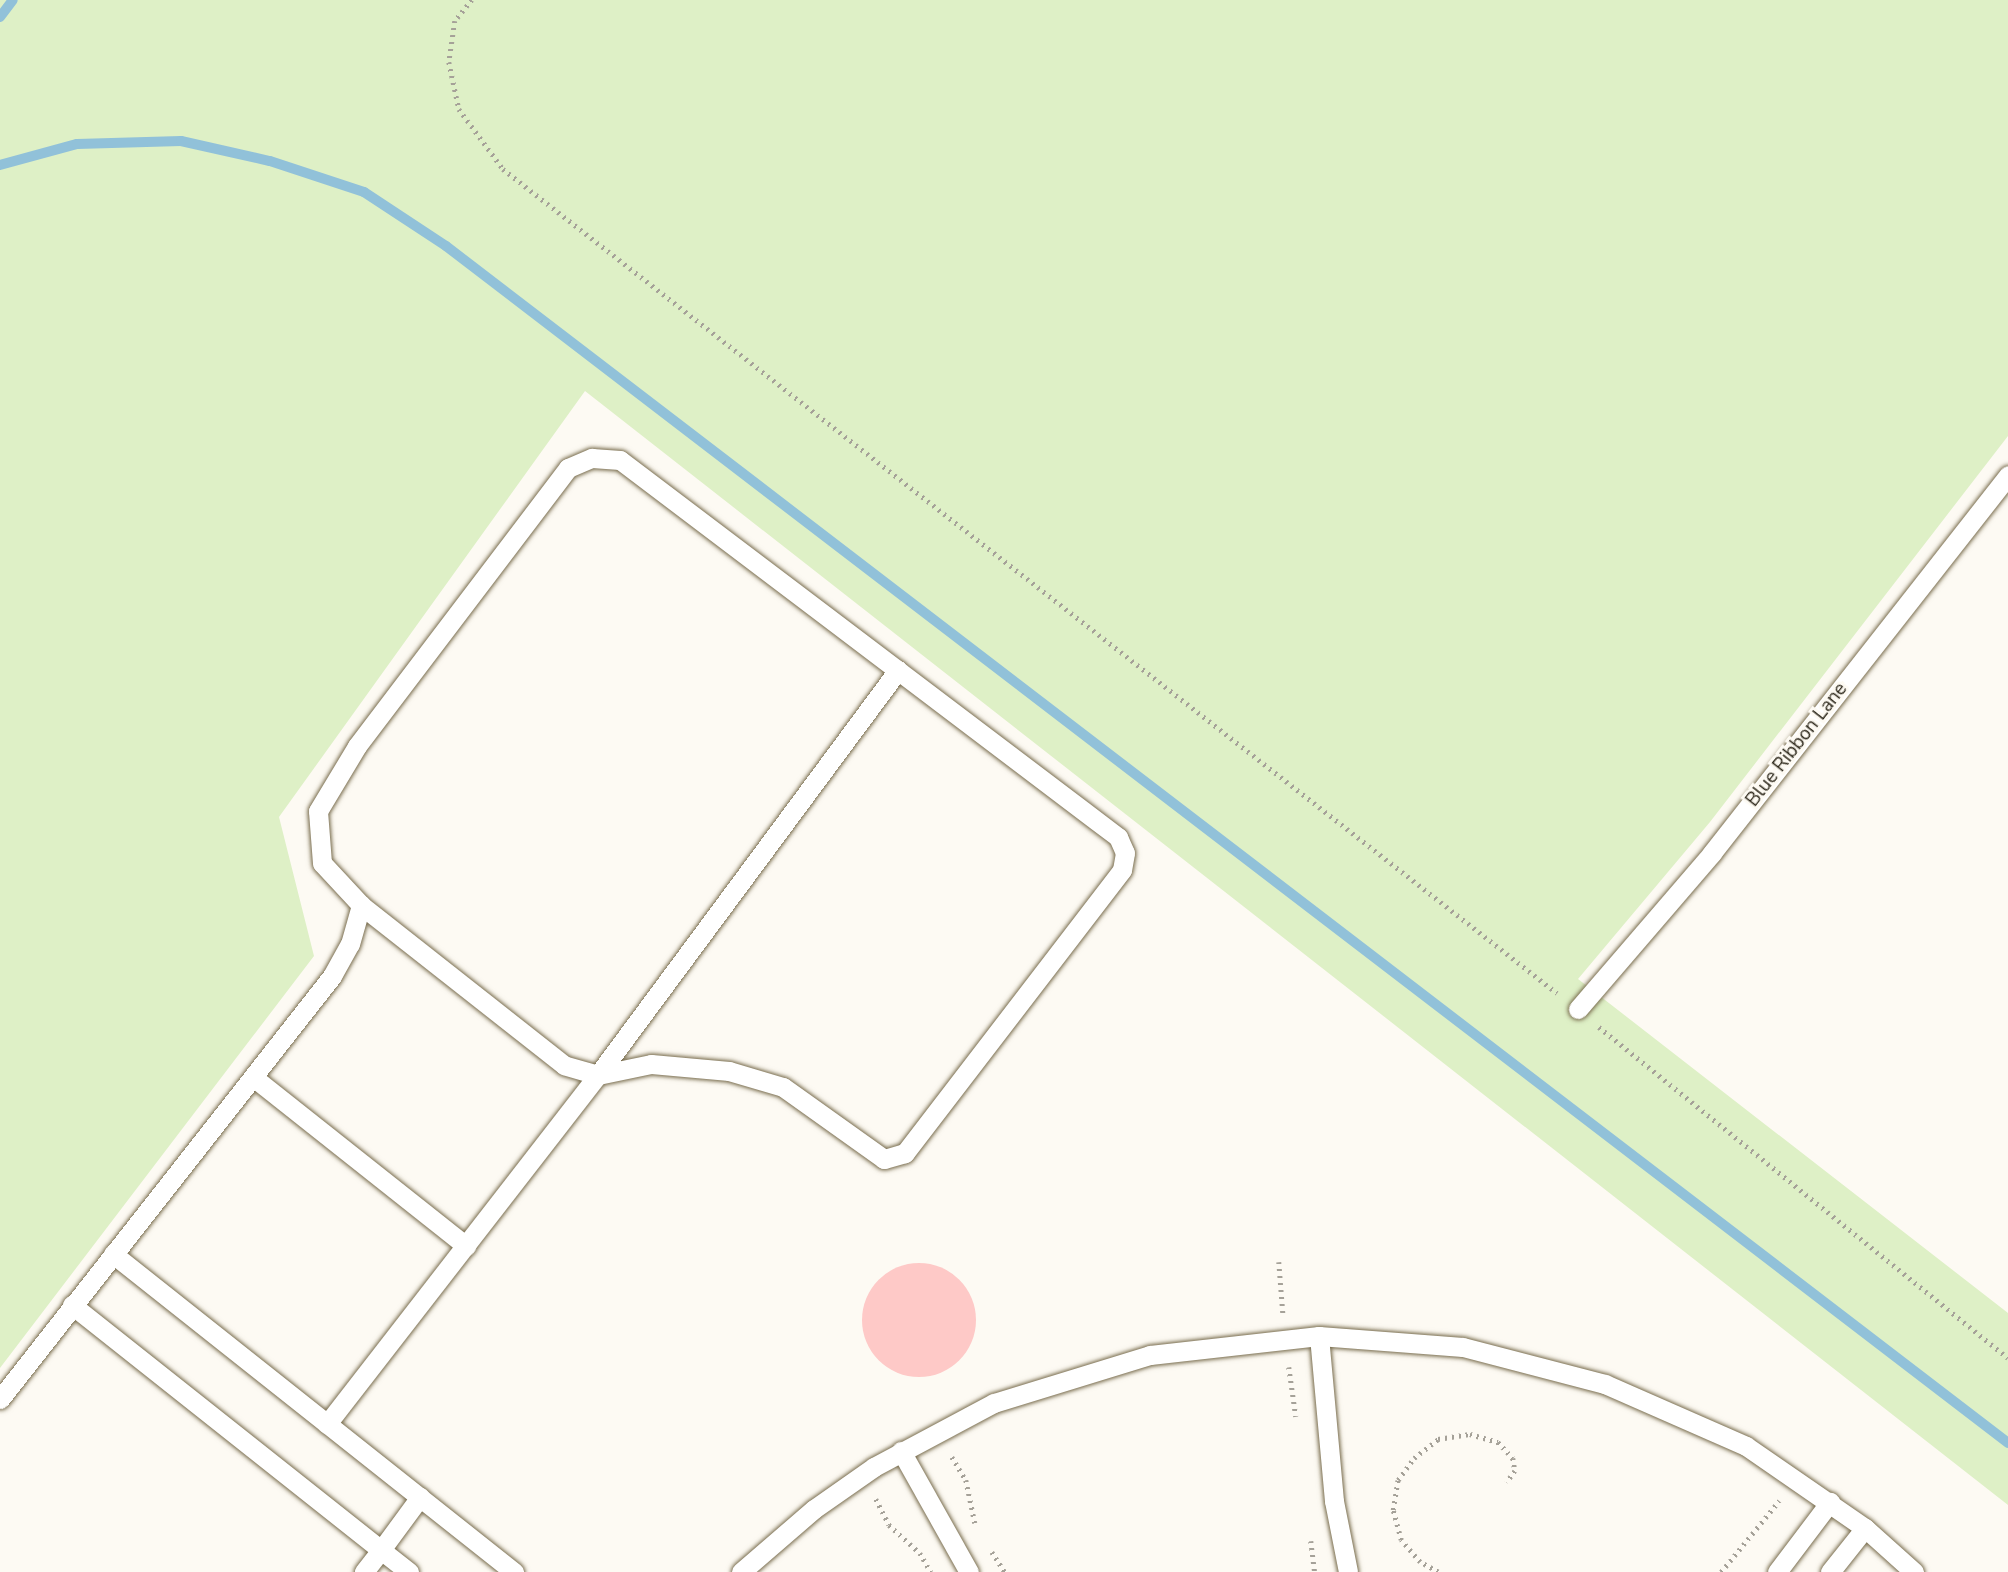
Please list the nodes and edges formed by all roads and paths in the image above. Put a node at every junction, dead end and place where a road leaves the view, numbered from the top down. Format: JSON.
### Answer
{"nodes":[{"id":1,"x":472,"y":0,"type":"edge"},
{"id":2,"x":2008,"y":475,"type":"edge"},
{"id":3,"x":898,"y":670,"type":"junction"},
{"id":4,"x":361,"y":905,"type":"junction"},
{"id":5,"x":1577,"y":1009,"type":"junction"},
{"id":6,"x":598,"y":1075,"type":"junction"},
{"id":7,"x":253,"y":1077,"type":"junction"},
{"id":8,"x":466,"y":1246,"type":"junction"},
{"id":9,"x":113,"y":1254,"type":"junction"},
{"id":10,"x":72,"y":1306,"type":"junction"},
{"id":11,"x":1319,"y":1336,"type":"junction"},
{"id":12,"x":2008,"y":1358,"type":"edge"},
{"id":13,"x":0,"y":1399,"type":"edge"},
{"id":14,"x":327,"y":1424,"type":"junction"},
{"id":15,"x":901,"y":1451,"type":"junction"},
{"id":16,"x":1796,"y":1478,"type":"junction"},
{"id":17,"x":1507,"y":1482,"type":"dead end"},
{"id":18,"x":420,"y":1497,"type":"junction"},
{"id":19,"x":1829,"y":1502,"type":"junction"},
{"id":20,"x":1866,"y":1528,"type":"junction"},
{"id":21,"x":381,"y":1550,"type":"junction"},
{"id":22,"x":364,"y":1572,"type":"edge"},
{"id":23,"x":409,"y":1572,"type":"edge"},
{"id":24,"x":514,"y":1572,"type":"edge"},
{"id":25,"x":741,"y":1572,"type":"edge"},
{"id":26,"x":969,"y":1572,"type":"edge"},
{"id":27,"x":1348,"y":1572,"type":"edge"},
{"id":28,"x":1438,"y":1572,"type":"edge"},
{"id":29,"x":1721,"y":1572,"type":"edge"},
{"id":30,"x":1777,"y":1572,"type":"edge"},
{"id":31,"x":1830,"y":1572,"type":"edge"},
{"id":32,"x":1914,"y":1572,"type":"edge"}],
"edges":[{"from":1,"to":5,"type":"path"},
{"from":2,"to":5,"type":"lane","name":"Blue Ribbon Lane"},
{"from":3,"to":4,"type":"lane"},
{"from":3,"to":6,"type":"lane"},
{"from":3,"to":6,"type":"lane"},
{"from":4,"to":6,"type":"lane"},
{"from":4,"to":7,"type":"lane"},
{"from":5,"to":12,"type":"path"},
{"from":6,"to":8,"type":"lane"},
{"from":7,"to":8,"type":"lane"},
{"from":7,"to":9,"type":"lane"},
{"from":8,"to":14,"type":"lane"},
{"from":9,"to":10,"type":"lane"},
{"from":9,"to":14,"type":"lane"},
{"from":10,"to":13,"type":"lane"},
{"from":10,"to":21,"type":"lane"},
{"from":11,"to":15,"type":"lane"},
{"from":11,"to":16,"type":"lane"},
{"from":11,"to":27,"type":"lane"},
{"from":14,"to":18,"type":"lane"},
{"from":15,"to":25,"type":"lane"},
{"from":15,"to":26,"type":"lane"},
{"from":16,"to":19,"type":"lane"},
{"from":16,"to":29,"type":"path"},
{"from":17,"to":28,"type":"path"},
{"from":18,"to":21,"type":"lane"},
{"from":18,"to":24,"type":"lane"},
{"from":19,"to":20,"type":"lane"},
{"from":19,"to":30,"type":"lane"},
{"from":20,"to":31,"type":"lane"},
{"from":20,"to":32,"type":"lane"},
{"from":21,"to":22,"type":"lane"},
{"from":21,"to":23,"type":"lane"}]}
